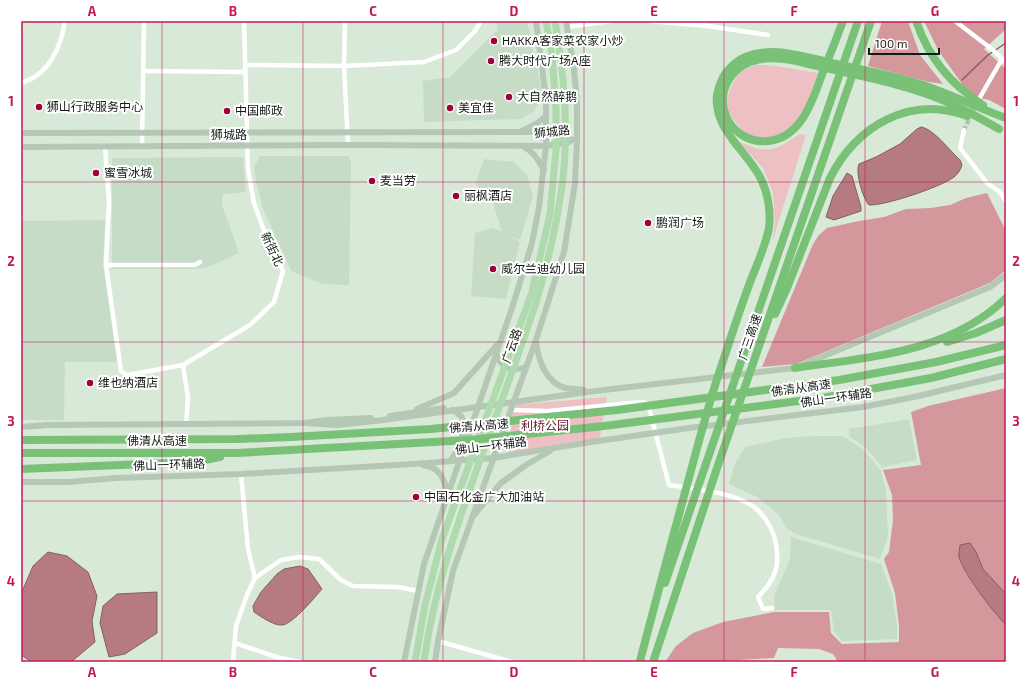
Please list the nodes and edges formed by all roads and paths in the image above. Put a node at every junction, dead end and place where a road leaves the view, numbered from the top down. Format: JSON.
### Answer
{"nodes":[{"id":1,"x":65,"y":21,"type":"edge"},
{"id":2,"x":144,"y":21,"type":"edge"},
{"id":3,"x":244,"y":21,"type":"edge"},
{"id":4,"x":345,"y":21,"type":"edge"},
{"id":5,"x":482,"y":21,"type":"edge"},
{"id":6,"x":536,"y":21,"type":"edge"},
{"id":7,"x":546,"y":21,"type":"edge"},
{"id":8,"x":555,"y":21,"type":"edge"},
{"id":9,"x":612,"y":21,"type":"edge"},
{"id":10,"x":649,"y":21,"type":"edge"},
{"id":11,"x":843,"y":21,"type":"edge"},
{"id":12,"x":858,"y":21,"type":"edge"},
{"id":13,"x":871,"y":21,"type":"edge"},
{"id":14,"x":916,"y":21,"type":"edge"},
{"id":15,"x":955,"y":21,"type":"edge"},
{"id":16,"x":567,"y":24,"type":"edge"},
{"id":17,"x":768,"y":35,"type":"dead end"},
{"id":18,"x":1002,"y":59,"type":"junction"},
{"id":19,"x":817,"y":63,"type":"junction"},
{"id":20,"x":1006,"y":63,"type":"edge"},
{"id":21,"x":245,"y":65,"type":"junction"},
{"id":22,"x":344,"y":66,"type":"junction"},
{"id":23,"x":143,"y":71,"type":"junction"},
{"id":24,"x":245,"y":72,"type":"junction"},
{"id":25,"x":878,"y":77,"type":"junction"},
{"id":26,"x":21,"y":84,"type":"edge"},
{"id":27,"x":979,"y":99,"type":"tunnel mouth"},
{"id":28,"x":546,"y":116,"type":"junction"},
{"id":29,"x":1004,"y":118,"type":"edge"},
{"id":30,"x":964,"y":130,"type":"tunnel mouth"},
{"id":31,"x":1003,"y":130,"type":"edge"},
{"id":32,"x":521,"y":132,"type":"junction"},
{"id":33,"x":546,"y":132,"type":"junction"},
{"id":34,"x":21,"y":133,"type":"edge"},
{"id":35,"x":143,"y":133,"type":"junction"},
{"id":36,"x":247,"y":133,"type":"junction"},
{"id":37,"x":348,"y":133,"type":"junction"},
{"id":38,"x":577,"y":141,"type":"junction"},
{"id":39,"x":348,"y":145,"type":"junction"},
{"id":40,"x":247,"y":146,"type":"junction"},
{"id":41,"x":522,"y":146,"type":"junction"},
{"id":42,"x":546,"y":146,"type":"junction"},
{"id":43,"x":21,"y":147,"type":"edge"},
{"id":44,"x":105,"y":147,"type":"junction"},
{"id":45,"x":142,"y":147,"type":"junction"},
{"id":46,"x":544,"y":170,"type":"junction"},
{"id":47,"x":1006,"y":202,"type":"edge"},
{"id":48,"x":200,"y":262,"type":"dead end"},
{"id":49,"x":106,"y":265,"type":"junction"},
{"id":50,"x":1006,"y":275,"type":"edge"},
{"id":51,"x":1004,"y":300,"type":"edge"},
{"id":52,"x":1006,"y":320,"type":"edge"},
{"id":53,"x":536,"y":340,"type":"junction"},
{"id":54,"x":1006,"y":340,"type":"edge"},
{"id":55,"x":501,"y":341,"type":"junction"},
{"id":56,"x":929,"y":344,"type":"junction"},
{"id":57,"x":1006,"y":345,"type":"edge"},
{"id":58,"x":496,"y":353,"type":"junction"},
{"id":59,"x":758,"y":353,"type":"junction"},
{"id":60,"x":1006,"y":359,"type":"edge"},
{"id":61,"x":183,"y":365,"type":"junction"},
{"id":62,"x":526,"y":367,"type":"junction"},
{"id":63,"x":795,"y":368,"type":"junction"},
{"id":64,"x":905,"y":369,"type":"junction"},
{"id":65,"x":1006,"y":375,"type":"edge"},
{"id":66,"x":595,"y":390,"type":"junction"},
{"id":67,"x":511,"y":410,"type":"junction"},
{"id":68,"x":405,"y":413,"type":"junction"},
{"id":69,"x":305,"y":423,"type":"junction"},
{"id":70,"x":186,"y":424,"type":"junction"},
{"id":71,"x":21,"y":427,"type":"edge"},
{"id":72,"x":21,"y":440,"type":"edge"},
{"id":73,"x":557,"y":448,"type":"junction"},
{"id":74,"x":21,"y":453,"type":"edge"},
{"id":75,"x":237,"y":453,"type":"junction"},
{"id":76,"x":493,"y":458,"type":"junction"},
{"id":77,"x":450,"y":461,"type":"junction"},
{"id":78,"x":460,"y":461,"type":"junction"},
{"id":79,"x":413,"y":464,"type":"junction"},
{"id":80,"x":21,"y":469,"type":"edge"},
{"id":81,"x":241,"y":474,"type":"junction"},
{"id":82,"x":21,"y":482,"type":"edge"},
{"id":83,"x":448,"y":496,"type":"junction"},
{"id":84,"x":472,"y":518,"type":"junction"},
{"id":85,"x":254,"y":578,"type":"junction"},
{"id":86,"x":418,"y":591,"type":"junction"},
{"id":87,"x":772,"y":608,"type":"dead end"},
{"id":88,"x":438,"y":641,"type":"junction"},
{"id":89,"x":234,"y":643,"type":"junction"},
{"id":90,"x":640,"y":661,"type":"edge"},
{"id":91,"x":232,"y":662,"type":"edge"},
{"id":92,"x":301,"y":662,"type":"edge"},
{"id":93,"x":404,"y":662,"type":"edge"},
{"id":94,"x":415,"y":662,"type":"edge"},
{"id":95,"x":424,"y":662,"type":"edge"},
{"id":96,"x":435,"y":662,"type":"edge"},
{"id":97,"x":512,"y":662,"type":"edge"},
{"id":98,"x":653,"y":662,"type":"edge"}],
"edges":[{"from":1,"to":26,"type":"street"},
{"from":2,"to":23,"type":"street"},
{"from":3,"to":21,"type":"street","name":"新街北"},
{"from":4,"to":22,"type":"street"},
{"from":5,"to":22,"type":"street"},
{"from":6,"to":28,"type":"main road","name":"广云路"},
{"from":7,"to":94,"type":"main road","name":"广云路"},
{"from":8,"to":95,"type":"main road","name":"广云路"},
{"from":9,"to":16,"type":"street"},
{"from":10,"to":17,"type":"street"},
{"from":11,"to":19,"type":"highway"},
{"from":12,"to":90,"type":"highway","name":"广三高速"},
{"from":13,"to":59,"type":"highway","name":"广三高速"},
{"from":14,"to":29,"type":"highway"},
{"from":15,"to":18,"type":"street"},
{"from":16,"to":38,"type":"main road","name":"广云路"},
{"from":18,"to":20,"type":"street"},
{"from":18,"to":27,"type":"street"},
{"from":19,"to":25,"type":"highway"},
{"from":19,"to":90,"type":"highway"},
{"from":21,"to":22,"type":"street"},
{"from":21,"to":24,"type":"street","name":"新街北"},
{"from":22,"to":37,"type":"street"},
{"from":23,"to":24,"type":"street"},
{"from":23,"to":35,"type":"street"},
{"from":24,"to":36,"type":"street","name":"新街北"},
{"from":25,"to":29,"type":"highway"},
{"from":25,"to":31,"type":"highway"},
{"from":28,"to":32,"type":"main road"},
{"from":28,"to":33,"type":"main road","name":"广云路"},
{"from":30,"to":47,"type":"street"},
{"from":31,"to":59,"type":"highway"},
{"from":32,"to":33,"type":"main road","name":"狮城路"},
{"from":32,"to":37,"type":"main road","name":"狮城路"},
{"from":33,"to":38,"type":"main road","name":"狮城路"},
{"from":33,"to":42,"type":"main road","name":"广云路"},
{"from":34,"to":35,"type":"main road","name":"狮城路"},
{"from":35,"to":36,"type":"main road","name":"狮城路"},
{"from":35,"to":45,"type":"street"},
{"from":36,"to":37,"type":"main road","name":"狮城路"},
{"from":36,"to":40,"type":"street","name":"新街北"},
{"from":37,"to":39,"type":"street"},
{"from":38,"to":42,"type":"main road","name":"狮城路"},
{"from":38,"to":53,"type":"main road","name":"广云路"},
{"from":39,"to":40,"type":"main road","name":"狮城路"},
{"from":39,"to":41,"type":"main road","name":"狮城路"},
{"from":40,"to":45,"type":"main road","name":"狮城路"},
{"from":40,"to":61,"type":"street","name":"新街北"},
{"from":41,"to":42,"type":"main road","name":"狮城路"},
{"from":41,"to":46,"type":"main road"},
{"from":42,"to":46,"type":"main road","name":"广云路"},
{"from":43,"to":44,"type":"main road","name":"狮城路"},
{"from":44,"to":45,"type":"main road","name":"狮城路"},
{"from":44,"to":49,"type":"street"},
{"from":46,"to":55,"type":"main road","name":"广云路"},
{"from":48,"to":49,"type":"street"},
{"from":49,"to":61,"type":"street","name":"新街北"},
{"from":50,"to":63,"type":"main road"},
{"from":51,"to":56,"type":"highway"},
{"from":52,"to":56,"type":"highway"},
{"from":53,"to":62,"type":"main road","name":"广云路"},
{"from":53,"to":66,"type":"main road"},
{"from":54,"to":64,"type":"highway"},
{"from":55,"to":58,"type":"main road","name":"广云路"},
{"from":55,"to":68,"type":"main road"},
{"from":56,"to":63,"type":"highway"},
{"from":57,"to":64,"type":"highway","name":"佛清从高速"},
{"from":58,"to":62,"type":"main road"},
{"from":58,"to":78,"type":"main road","name":"广云路"},
{"from":59,"to":98,"type":"highway","name":"广三高速"},
{"from":60,"to":75,"type":"highway","name":"佛清从高速"},
{"from":61,"to":70,"type":"street"},
{"from":62,"to":67,"type":"main road","name":"广云路"},
{"from":63,"to":66,"type":"main road"},
{"from":64,"to":72,"type":"highway","name":"佛清从高速"},
{"from":65,"to":73,"type":"main road","name":"佛山一环辅路"},
{"from":66,"to":69,"type":"main road"},
{"from":67,"to":76,"type":"main road","name":"广云路"},
{"from":67,"to":87,"type":"street"},
{"from":68,"to":69,"type":"main road"},
{"from":68,"to":77,"type":"main road"},
{"from":69,"to":70,"type":"main road"},
{"from":70,"to":71,"type":"main road"},
{"from":73,"to":76,"type":"main road","name":"佛山一环辅路"},
{"from":73,"to":84,"type":"main road"},
{"from":74,"to":75,"type":"highway","name":"佛清从高速"},
{"from":75,"to":80,"type":"highway"},
{"from":76,"to":78,"type":"main road","name":"佛山一环辅路"},
{"from":76,"to":84,"type":"main road","name":"广云路"},
{"from":77,"to":78,"type":"main road","name":"佛山一环辅路"},
{"from":77,"to":79,"type":"main road","name":"佛山一环辅路"},
{"from":78,"to":83,"type":"main road","name":"广云路"},
{"from":79,"to":81,"type":"main road","name":"佛山一环辅路"},
{"from":79,"to":83,"type":"main road"},
{"from":81,"to":82,"type":"main road","name":"佛山一环辅路"},
{"from":81,"to":85,"type":"street"},
{"from":83,"to":86,"type":"main road","name":"广云路"},
{"from":84,"to":88,"type":"main road","name":"广云路"},
{"from":85,"to":86,"type":"street"},
{"from":85,"to":89,"type":"street"},
{"from":86,"to":93,"type":"main road","name":"广云路"},
{"from":88,"to":96,"type":"main road","name":"广云路"},
{"from":88,"to":97,"type":"street"},
{"from":89,"to":91,"type":"street"},
{"from":89,"to":92,"type":"street"}]}
